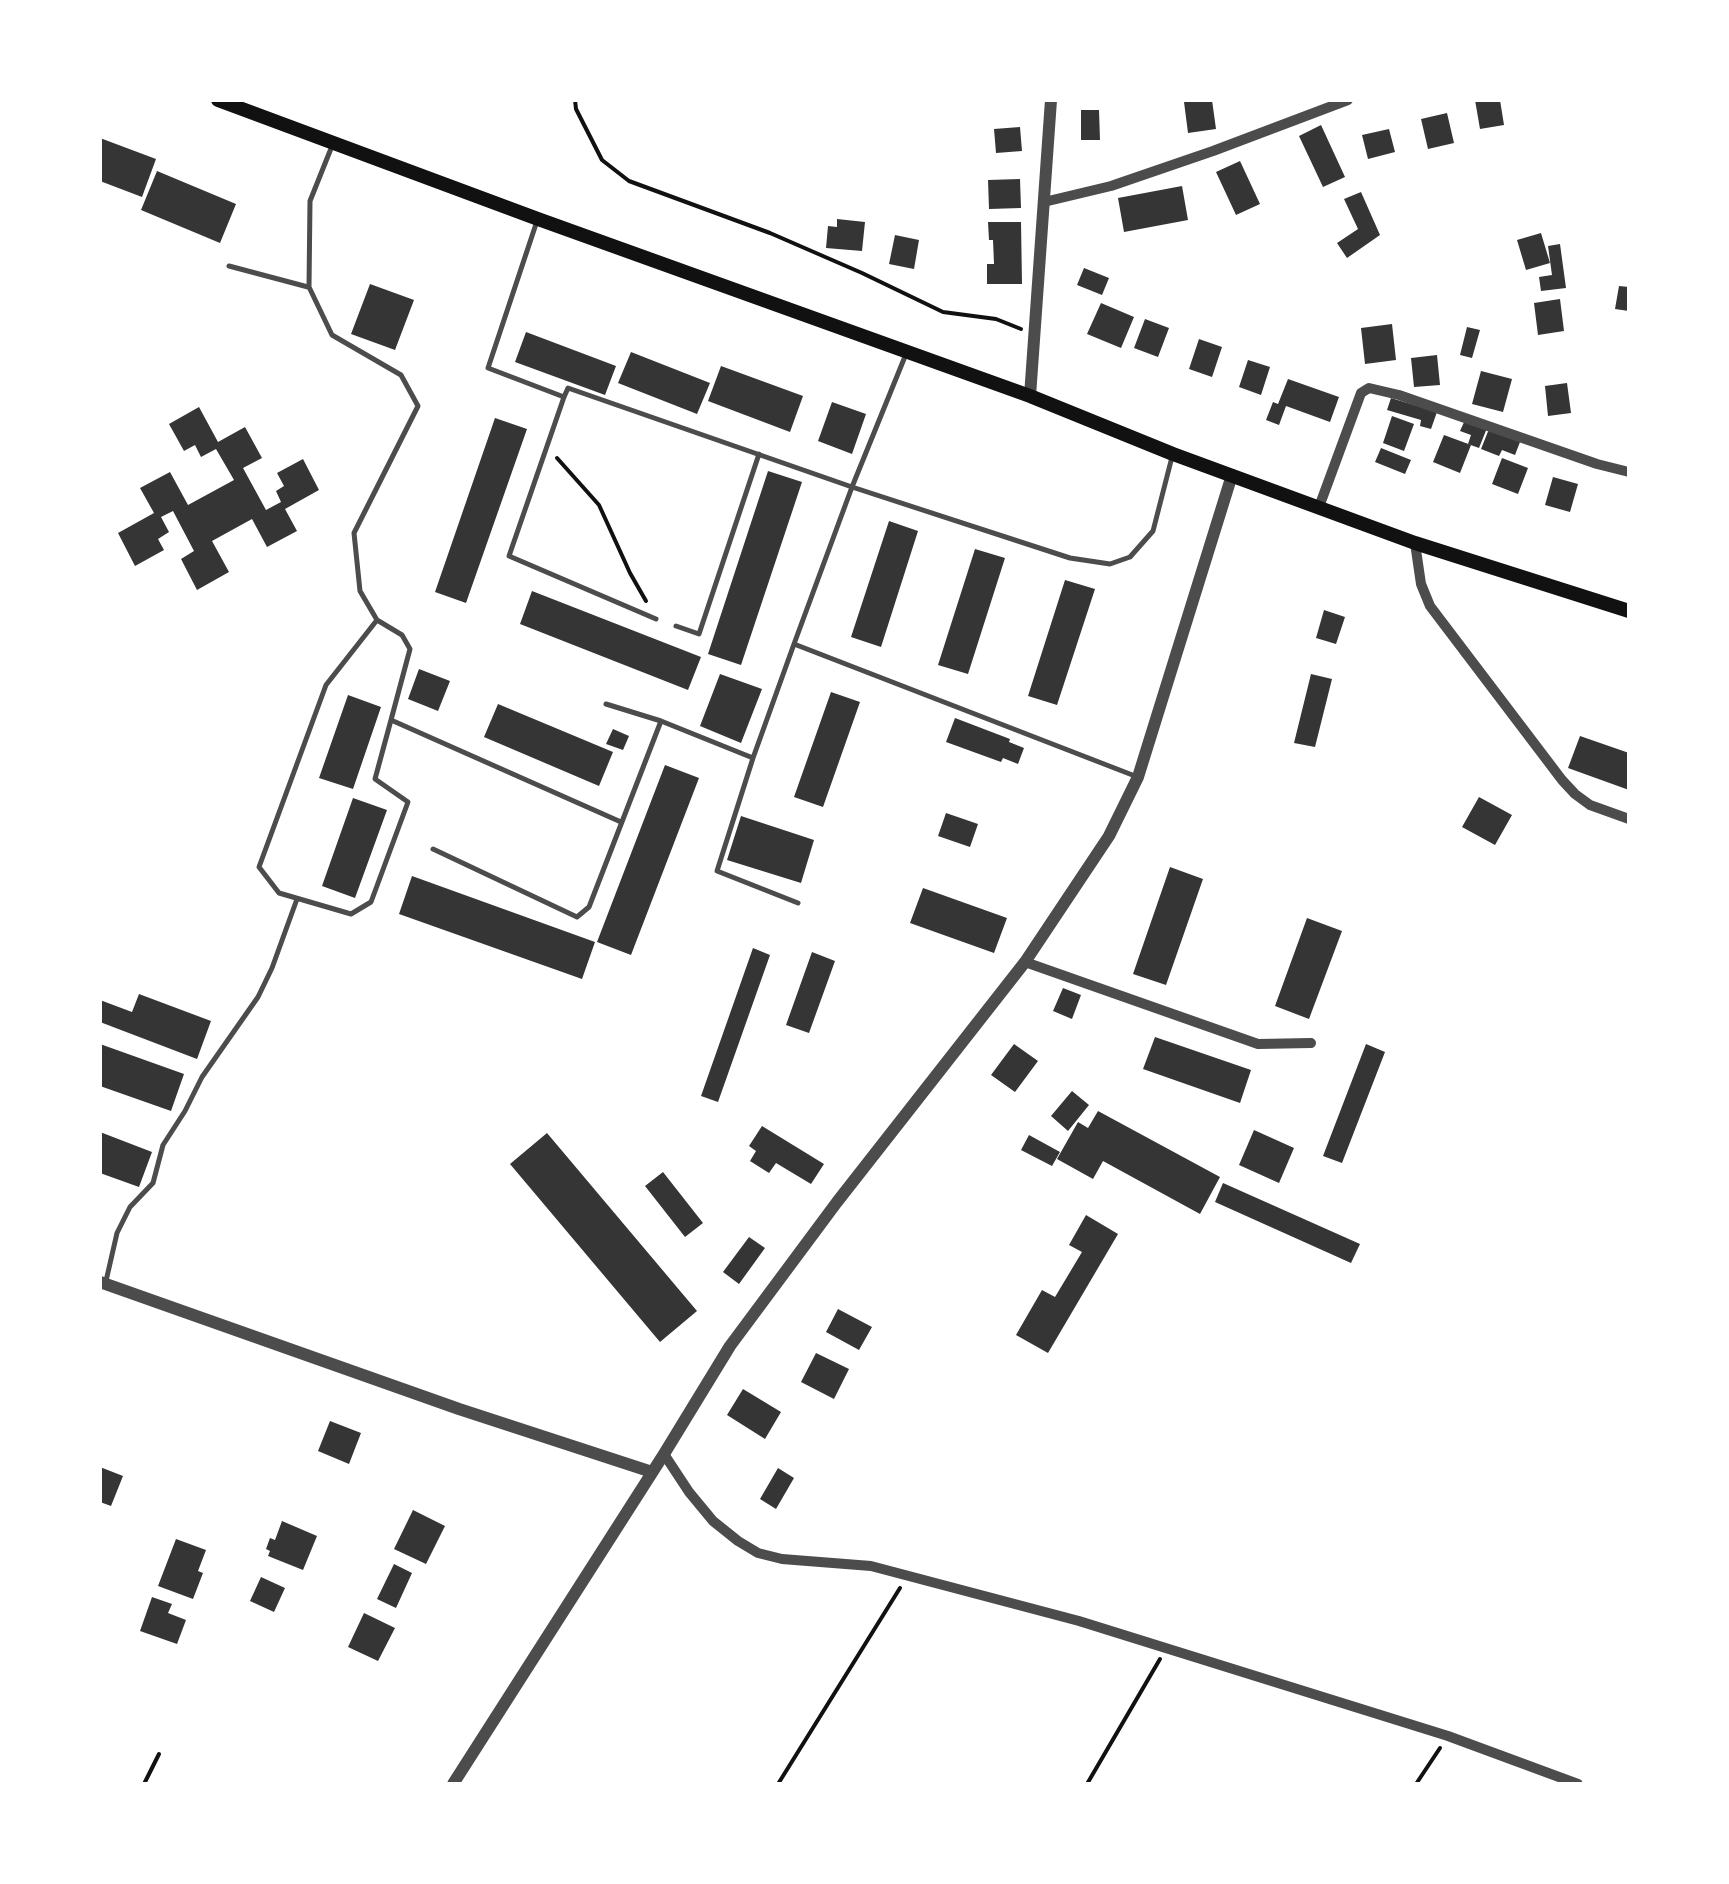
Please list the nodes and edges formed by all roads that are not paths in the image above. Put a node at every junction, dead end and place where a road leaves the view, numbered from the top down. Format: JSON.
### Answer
{"nodes":[{"id":1,"x":218,"y":100,"type":"edge"},
{"id":2,"x":1051,"y":100,"type":"edge"},
{"id":3,"x":1348,"y":100,"type":"edge"},
{"id":4,"x":1328,"y":103,"type":"edge"},
{"id":5,"x":334,"y":143,"type":"junction"},
{"id":6,"x":1044,"y":202,"type":"junction"},
{"id":7,"x":538,"y":218,"type":"junction"},
{"id":8,"x":229,"y":266,"type":"dead end"},
{"id":9,"x":309,"y":287,"type":"junction"},
{"id":10,"x":907,"y":351,"type":"junction"},
{"id":11,"x":1030,"y":396,"type":"junction"},
{"id":12,"x":564,"y":397,"type":"junction"},
{"id":13,"x":758,"y":454,"type":"junction"},
{"id":14,"x":1173,"y":454,"type":"junction"},
{"id":15,"x":1629,"y":472,"type":"edge"},
{"id":16,"x":1232,"y":475,"type":"junction"},
{"id":17,"x":852,"y":487,"type":"junction"},
{"id":18,"x":1319,"y":507,"type":"junction"},
{"id":19,"x":1415,"y":543,"type":"junction"},
{"id":20,"x":1629,"y":612,"type":"edge"},
{"id":21,"x":652,"y":617,"type":"road end"},
{"id":22,"x":376,"y":620,"type":"junction"},
{"id":23,"x":676,"y":626,"type":"dead end"},
{"id":24,"x":794,"y":644,"type":"junction"},
{"id":25,"x":606,"y":704,"type":"dead end"},
{"id":26,"x":391,"y":720,"type":"junction"},
{"id":27,"x":660,"y":721,"type":"junction"},
{"id":28,"x":753,"y":758,"type":"junction"},
{"id":29,"x":1138,"y":777,"type":"junction"},
{"id":30,"x":1629,"y":819,"type":"edge"},
{"id":31,"x":621,"y":822,"type":"junction"},
{"id":32,"x":434,"y":849,"type":"dead end"},
{"id":33,"x":297,"y":898,"type":"junction"},
{"id":34,"x":798,"y":903,"type":"dead end"},
{"id":35,"x":1025,"y":962,"type":"junction"},
{"id":36,"x":1311,"y":1043,"type":"dead end"},
{"id":37,"x":102,"y":1283,"type":"edge"},
{"id":38,"x":664,"y":1454,"type":"junction"},
{"id":39,"x":652,"y":1472,"type":"junction"},
{"id":40,"x":452,"y":1784,"type":"edge"},
{"id":41,"x":1578,"y":1784,"type":"edge"}],
"edges":[{"from":1,"to":5,"type":"main road"},
{"from":2,"to":6,"type":"street"},
{"from":3,"to":4,"type":"street"},
{"from":4,"to":6,"type":"street"},
{"from":5,"to":7,"type":"main road"},
{"from":5,"to":9,"type":"lane"},
{"from":6,"to":11,"type":"street"},
{"from":7,"to":10,"type":"main road"},
{"from":7,"to":12,"type":"lane"},
{"from":8,"to":9,"type":"lane"},
{"from":9,"to":22,"type":"lane"},
{"from":10,"to":11,"type":"main road"},
{"from":10,"to":17,"type":"lane"},
{"from":11,"to":14,"type":"main road"},
{"from":12,"to":13,"type":"lane"},
{"from":12,"to":21,"type":"lane"},
{"from":13,"to":17,"type":"lane"},
{"from":13,"to":23,"type":"lane"},
{"from":14,"to":16,"type":"main road"},
{"from":14,"to":17,"type":"lane"},
{"from":15,"to":18,"type":"street"},
{"from":16,"to":18,"type":"main road"},
{"from":16,"to":29,"type":"street"},
{"from":17,"to":24,"type":"lane"},
{"from":18,"to":19,"type":"main road"},
{"from":19,"to":20,"type":"main road"},
{"from":19,"to":30,"type":"street"},
{"from":22,"to":26,"type":"lane"},
{"from":22,"to":33,"type":"lane"},
{"from":24,"to":28,"type":"lane"},
{"from":24,"to":29,"type":"lane"},
{"from":25,"to":27,"type":"lane"},
{"from":26,"to":31,"type":"lane"},
{"from":26,"to":33,"type":"lane"},
{"from":27,"to":28,"type":"lane"},
{"from":27,"to":31,"type":"lane"},
{"from":28,"to":34,"type":"lane"},
{"from":29,"to":35,"type":"street"},
{"from":31,"to":32,"type":"lane"},
{"from":33,"to":37,"type":"lane"},
{"from":35,"to":36,"type":"street"},
{"from":35,"to":38,"type":"street"},
{"from":37,"to":39,"type":"street"},
{"from":38,"to":39,"type":"street"},
{"from":38,"to":41,"type":"street"},
{"from":39,"to":40,"type":"street"}]}
